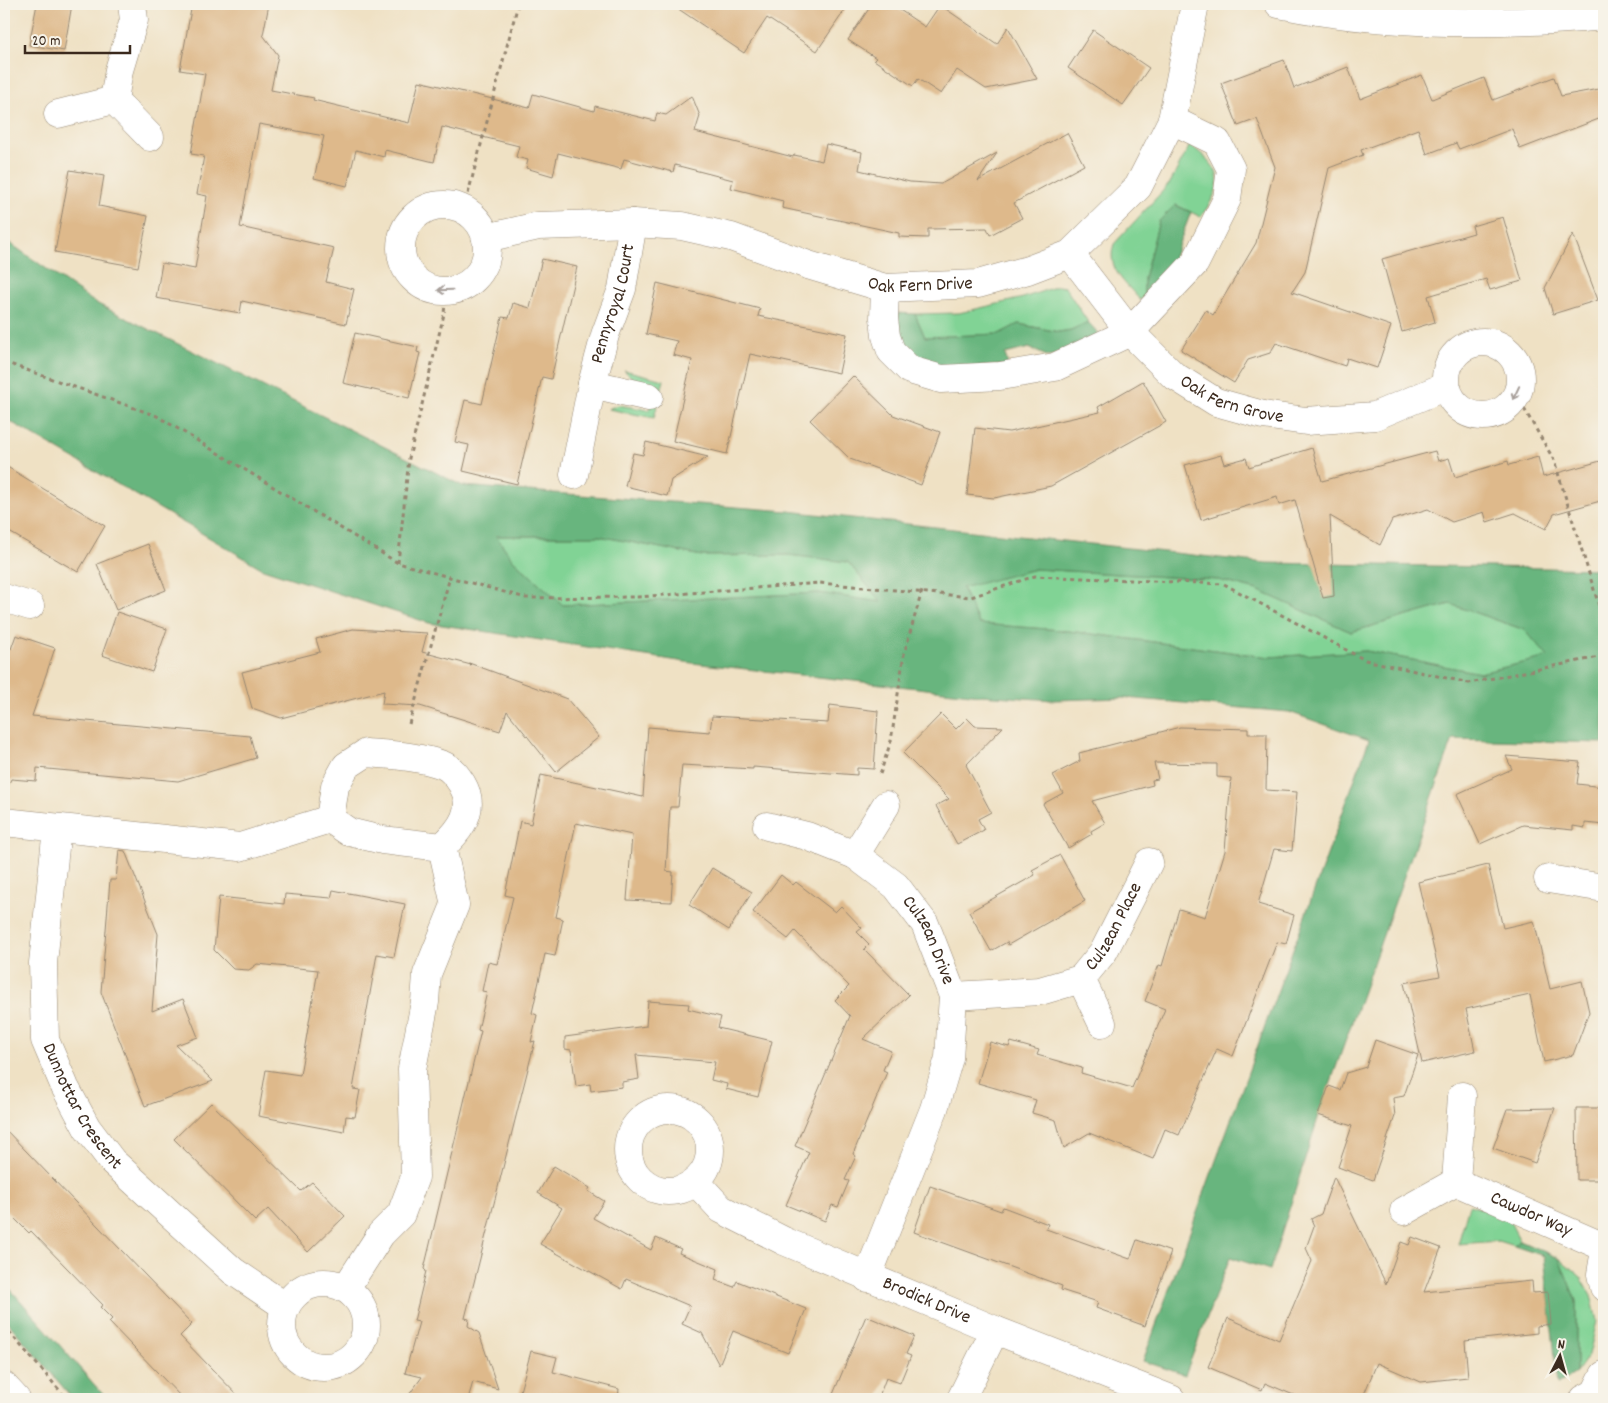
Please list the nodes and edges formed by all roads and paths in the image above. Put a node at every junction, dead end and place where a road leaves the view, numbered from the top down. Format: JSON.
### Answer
{"nodes":[{"id":1,"x":132,"y":4,"type":"edge"},
{"id":2,"x":518,"y":4,"type":"edge"},
{"id":3,"x":1195,"y":4,"type":"edge"},
{"id":4,"x":1279,"y":4,"type":"edge"},
{"id":5,"x":1459,"y":14,"type":"edge"},
{"id":6,"x":1604,"y":16,"type":"edge"},
{"id":7,"x":114,"y":100,"type":"junction"},
{"id":8,"x":58,"y":114,"type":"dead end"},
{"id":9,"x":1172,"y":120,"type":"junction"},
{"id":10,"x":150,"y":137,"type":"dead end"},
{"id":11,"x":464,"y":209,"type":"junction"},
{"id":12,"x":633,"y":223,"type":"junction"},
{"id":13,"x":486,"y":238,"type":"junction"},
{"id":14,"x":1070,"y":254,"type":"junction"},
{"id":15,"x":886,"y":288,"type":"junction"},
{"id":16,"x":446,"y":291,"type":"junction"},
{"id":17,"x":1130,"y":332,"type":"junction"},
{"id":18,"x":4,"y":362,"type":"edge"},
{"id":19,"x":592,"y":384,"type":"junction"},
{"id":20,"x":1446,"y":386,"type":"junction"},
{"id":21,"x":1516,"y":395,"type":"junction"},
{"id":22,"x":648,"y":397,"type":"dead end"},
{"id":23,"x":574,"y":475,"type":"dead end"},
{"id":24,"x":398,"y":563,"type":"junction"},
{"id":25,"x":450,"y":577,"type":"junction"},
{"id":26,"x":922,"y":591,"type":"junction"},
{"id":27,"x":4,"y":598,"type":"edge"},
{"id":28,"x":30,"y":606,"type":"dead end"},
{"id":29,"x":1604,"y":622,"type":"edge"},
{"id":30,"x":1604,"y":656,"type":"edge"},
{"id":31,"x":401,"y":756,"type":"junction"},
{"id":32,"x":886,"y":805,"type":"joint"},
{"id":33,"x":330,"y":819,"type":"junction"},
{"id":34,"x":4,"y":822,"type":"edge"},
{"id":35,"x":767,"y":826,"type":"dead end"},
{"id":36,"x":57,"y":828,"type":"junction"},
{"id":37,"x":442,"y":847,"type":"junction"},
{"id":38,"x":855,"y":855,"type":"junction"},
{"id":39,"x":1149,"y":862,"type":"dead end"},
{"id":40,"x":1548,"y":879,"type":"dead end"},
{"id":41,"x":1604,"y":888,"type":"edge"},
{"id":42,"x":1081,"y":979,"type":"junction"},
{"id":43,"x":953,"y":996,"type":"junction"},
{"id":44,"x":1102,"y":1023,"type":"dead end"},
{"id":45,"x":1462,"y":1096,"type":"dead end"},
{"id":46,"x":696,"y":1182,"type":"dead end"},
{"id":47,"x":1456,"y":1182,"type":"junction"},
{"id":48,"x":1404,"y":1211,"type":"dead end"},
{"id":49,"x":1604,"y":1247,"type":"edge"},
{"id":50,"x":1604,"y":1256,"type":"edge"},
{"id":51,"x":867,"y":1278,"type":"junction"},
{"id":52,"x":1604,"y":1287,"type":"edge"},
{"id":53,"x":346,"y":1288,"type":"junction"},
{"id":54,"x":286,"y":1307,"type":"junction"},
{"id":55,"x":4,"y":1326,"type":"edge"},
{"id":56,"x":995,"y":1330,"type":"junction"},
{"id":57,"x":4,"y":1386,"type":"edge"},
{"id":58,"x":16,"y":1399,"type":"edge"},
{"id":59,"x":67,"y":1399,"type":"edge"},
{"id":60,"x":961,"y":1399,"type":"edge"},
{"id":61,"x":1171,"y":1399,"type":"edge"}],
"edges":[{"from":1,"to":7,"type":"street"},
{"from":2,"to":11,"type":"path"},
{"from":3,"to":9,"type":"street","name":"Oak Fern Drive"},
{"from":4,"to":5,"type":"street"},
{"from":5,"to":6,"type":"street"},
{"from":7,"to":8,"type":"street"},
{"from":7,"to":10,"type":"street"},
{"from":9,"to":14,"type":"street","name":"Oak Fern Drive"},
{"from":9,"to":17,"type":"street"},
{"from":11,"to":13,"type":"street"},
{"from":16,"to":11,"type":"street","one_way":true},
{"from":12,"to":13,"type":"street","name":"Oak Fern Drive"},
{"from":12,"to":15,"type":"street","name":"Oak Fern Drive"},
{"from":12,"to":19,"type":"street","name":"Pennyroyal Court"},
{"from":13,"to":16,"type":"street"},
{"from":14,"to":15,"type":"street","name":"Oak Fern Drive"},
{"from":14,"to":17,"type":"street","name":"Oak Fern Grove"},
{"from":15,"to":17,"type":"street"},
{"from":16,"to":24,"type":"path"},
{"from":17,"to":20,"type":"street","name":"Oak Fern Grove"},
{"from":18,"to":24,"type":"path"},
{"from":19,"to":22,"type":"street","name":"Pennyroyal Court"},
{"from":19,"to":23,"type":"street","name":"Pennyroyal Court"},
{"from":20,"to":21,"type":"street"},
{"from":20,"to":21,"type":"street","one_way":true},
{"from":21,"to":29,"type":"path"},
{"from":24,"to":25,"type":"path"},
{"from":25,"to":26,"type":"path"},
{"from":25,"to":31,"type":"path"},
{"from":26,"to":30,"type":"path"},
{"from":26,"to":32,"type":"path"},
{"from":27,"to":28,"type":"street"},
{"from":31,"to":33,"type":"street"},
{"from":31,"to":37,"type":"street"},
{"from":32,"to":38,"type":"street"},
{"from":33,"to":36,"type":"street"},
{"from":33,"to":37,"type":"street"},
{"from":34,"to":36,"type":"street"},
{"from":35,"to":38,"type":"street","name":"Culzean Drive"},
{"from":36,"to":54,"type":"street","name":"Dunnottar Crescent"},
{"from":37,"to":53,"type":"street"},
{"from":38,"to":43,"type":"street","name":"Culzean Drive"},
{"from":39,"to":42,"type":"street","name":"Culzean Place"},
{"from":40,"to":41,"type":"street"},
{"from":42,"to":43,"type":"street","name":"Culzean Place"},
{"from":42,"to":44,"type":"street"},
{"from":43,"to":51,"type":"street","name":"Culzean Drive"},
{"from":45,"to":47,"type":"street"},
{"from":46,"to":51,"type":"street","name":"Brodick Drive"},
{"from":47,"to":48,"type":"street"},
{"from":47,"to":49,"type":"street","name":"Cawdor Way"},
{"from":50,"to":52,"type":"street"},
{"from":51,"to":56,"type":"street","name":"Brodick Drive"},
{"from":53,"to":54,"type":"street"},
{"from":53,"to":54,"type":"street"},
{"from":55,"to":59,"type":"path"},
{"from":56,"to":60,"type":"street"},
{"from":56,"to":61,"type":"street","name":"Brodick Drive"},
{"from":57,"to":58,"type":"street"}]}
